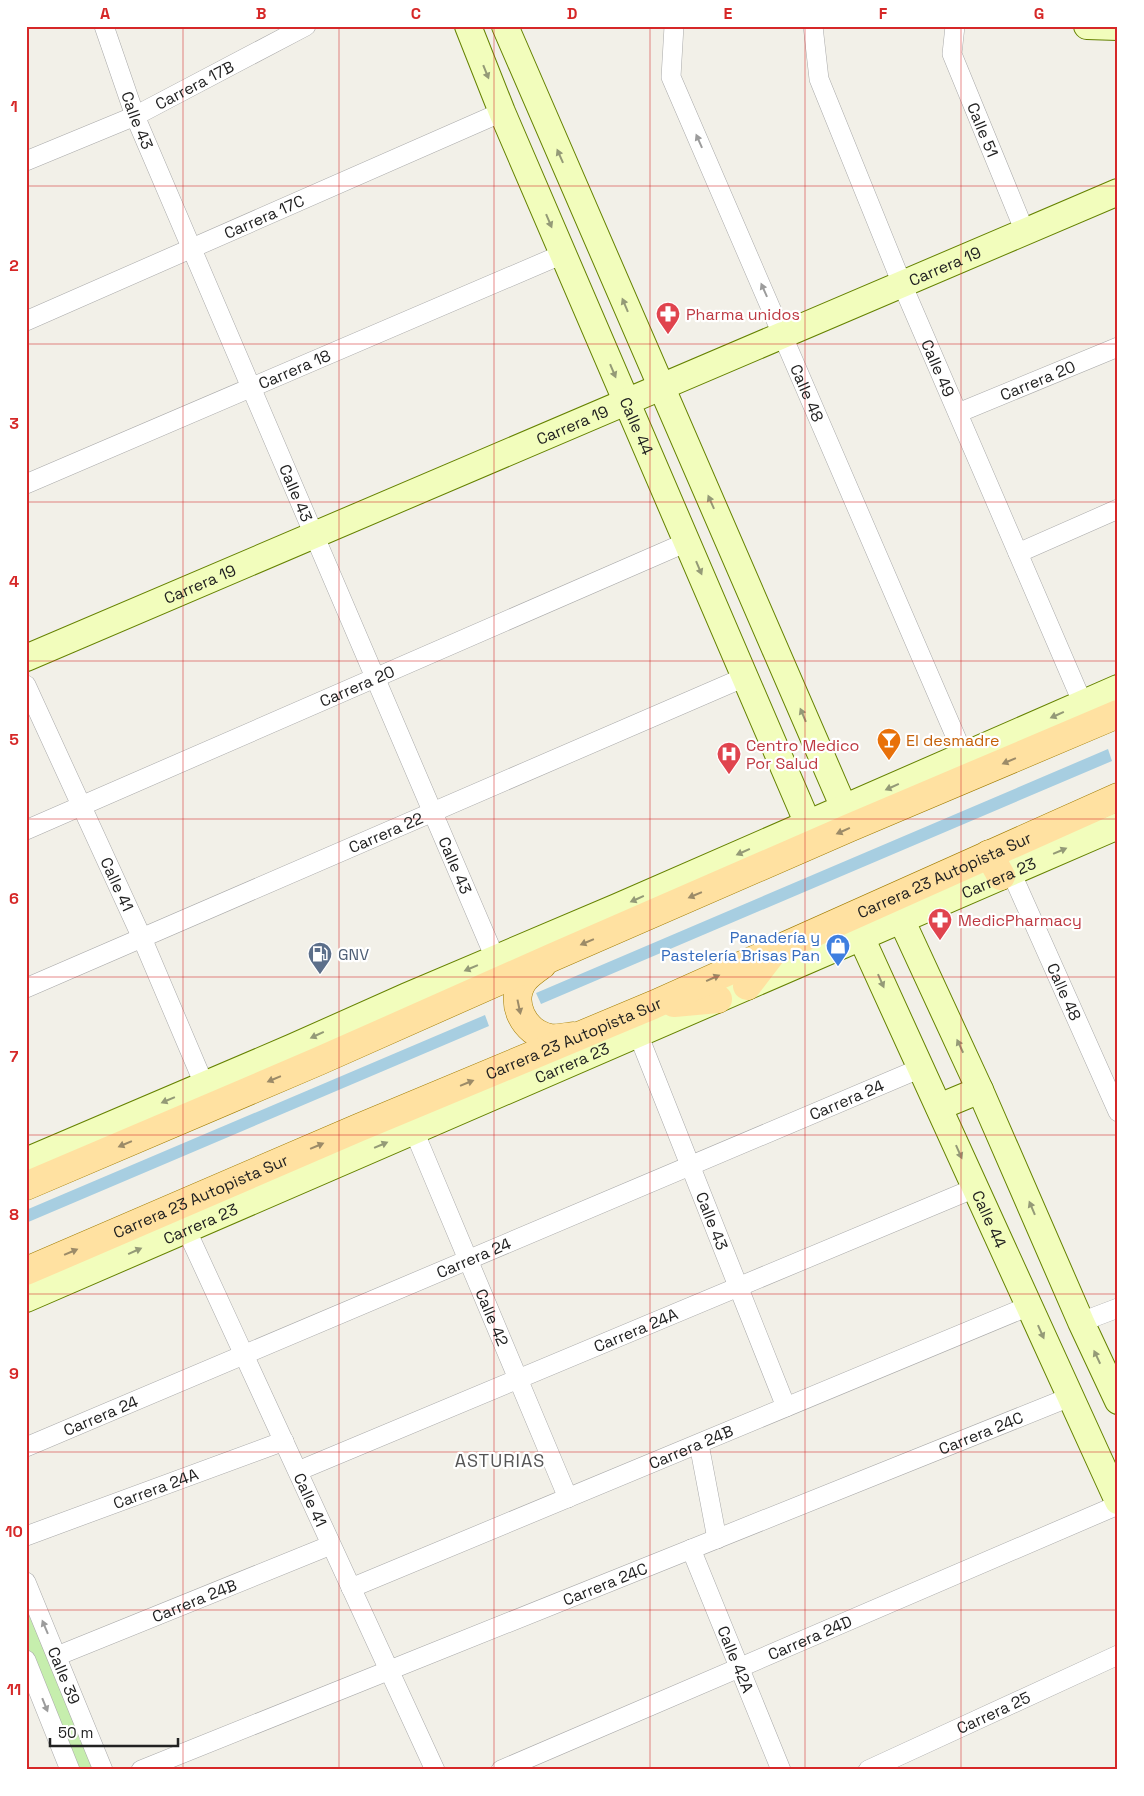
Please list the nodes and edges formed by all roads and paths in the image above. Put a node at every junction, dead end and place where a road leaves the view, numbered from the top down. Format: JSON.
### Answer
{"nodes":[{"id":1,"x":104,"y":26,"type":"edge"},
{"id":2,"x":306,"y":26,"type":"edge"},
{"id":3,"x":468,"y":26,"type":"edge"},
{"id":4,"x":504,"y":26,"type":"edge"},
{"id":5,"x":674,"y":26,"type":"edge"},
{"id":6,"x":813,"y":26,"type":"edge"},
{"id":7,"x":955,"y":26,"type":"edge"},
{"id":8,"x":1087,"y":26,"type":"edge"},
{"id":9,"x":1118,"y":27,"type":"edge"},
{"id":10,"x":502,"y":112,"type":"junction"},
{"id":11,"x":135,"y":116,"type":"junction"},
{"id":12,"x":26,"y":161,"type":"edge"},
{"id":13,"x":1118,"y":192,"type":"edge"},
{"id":14,"x":1025,"y":232,"type":"junction"},
{"id":15,"x":192,"y":248,"type":"junction"},
{"id":16,"x":563,"y":254,"type":"junction"},
{"id":17,"x":902,"y":284,"type":"junction"},
{"id":18,"x":26,"y":321,"type":"edge"},
{"id":19,"x":783,"y":335,"type":"junction"},
{"id":20,"x":1118,"y":347,"type":"edge"},
{"id":21,"x":660,"y":387,"type":"junction"},
{"id":22,"x":251,"y":388,"type":"junction"},
{"id":23,"x":627,"y":402,"type":"junction"},
{"id":24,"x":958,"y":413,"type":"junction"},
{"id":25,"x":26,"y":484,"type":"edge"},
{"id":26,"x":1118,"y":509,"type":"edge"},
{"id":27,"x":314,"y":535,"type":"junction"},
{"id":28,"x":687,"y":542,"type":"junction"},
{"id":29,"x":1018,"y":553,"type":"junction"},
{"id":30,"x":26,"y":658,"type":"edge"},
{"id":31,"x":745,"y":677,"type":"junction"},
{"id":32,"x":375,"y":678,"type":"junction"},
{"id":33,"x":26,"y":685,"type":"edge"},
{"id":34,"x":1118,"y":688,"type":"edge"},
{"id":35,"x":1118,"y":714,"type":"edge"},
{"id":36,"x":1084,"y":716,"type":"junction"},
{"id":37,"x":1118,"y":724,"type":"edge"},
{"id":38,"x":964,"y":756,"type":"junction"},
{"id":39,"x":921,"y":786,"type":"junction"},
{"id":40,"x":1118,"y":797,"type":"edge"},
{"id":41,"x":81,"y":806,"type":"junction"},
{"id":42,"x":844,"y":808,"type":"junction"},
{"id":43,"x":432,"y":812,"type":"junction"},
{"id":44,"x":808,"y":824,"type":"junction"},
{"id":45,"x":1118,"y":826,"type":"edge"},
{"id":46,"x":26,"y":830,"type":"edge"},
{"id":47,"x":1001,"y":867,"type":"junction"},
{"id":48,"x":722,"y":872,"type":"junction"},
{"id":49,"x":901,"y":920,"type":"junction"},
{"id":50,"x":861,"y":937,"type":"junction"},
{"id":51,"x":142,"y":938,"type":"junction"},
{"id":52,"x":774,"y":951,"type":"junction"},
{"id":53,"x":553,"y":956,"type":"junction"},
{"id":54,"x":495,"y":958,"type":"junction"},
{"id":55,"x":747,"y":986,"type":"junction"},
{"id":56,"x":26,"y":988,"type":"edge"},
{"id":57,"x":718,"y":999,"type":"junction"},
{"id":58,"x":653,"y":1005,"type":"junction"},
{"id":59,"x":368,"y":1026,"type":"junction"},
{"id":60,"x":585,"y":1033,"type":"junction"},
{"id":61,"x":638,"y":1034,"type":"junction"},
{"id":62,"x":921,"y":1068,"type":"junction"},
{"id":63,"x":204,"y":1084,"type":"junction"},
{"id":64,"x":980,"y":1090,"type":"junction"},
{"id":65,"x":939,"y":1107,"type":"junction"},
{"id":66,"x":1118,"y":1112,"type":"edge"},
{"id":67,"x":409,"y":1120,"type":"junction"},
{"id":68,"x":26,"y":1161,"type":"edge"},
{"id":69,"x":690,"y":1166,"type":"junction"},
{"id":70,"x":26,"y":1186,"type":"edge"},
{"id":71,"x":975,"y":1188,"type":"junction"},
{"id":72,"x":186,"y":1229,"type":"junction"},
{"id":73,"x":468,"y":1260,"type":"junction"},
{"id":74,"x":26,"y":1271,"type":"edge"},
{"id":75,"x":739,"y":1288,"type":"junction"},
{"id":76,"x":26,"y":1299,"type":"edge"},
{"id":77,"x":1029,"y":1306,"type":"junction"},
{"id":78,"x":1118,"y":1308,"type":"edge"},
{"id":79,"x":1081,"y":1322,"type":"junction"},
{"id":80,"x":243,"y":1354,"type":"junction"},
{"id":81,"x":518,"y":1380,"type":"junction"},
{"id":82,"x":1070,"y":1397,"type":"junction"},
{"id":83,"x":1118,"y":1401,"type":"edge"},
{"id":84,"x":786,"y":1407,"type":"junction"},
{"id":85,"x":284,"y":1441,"type":"junction"},
{"id":86,"x":699,"y":1444,"type":"junction"},
{"id":87,"x":26,"y":1447,"type":"edge"},
{"id":88,"x":298,"y":1471,"type":"junction"},
{"id":89,"x":568,"y":1498,"type":"junction"},
{"id":90,"x":1118,"y":1502,"type":"edge"},
{"id":91,"x":1118,"y":1505,"type":"edge"},
{"id":92,"x":26,"y":1536,"type":"edge"},
{"id":93,"x":717,"y":1539,"type":"junction"},
{"id":94,"x":331,"y":1545,"type":"junction"},
{"id":95,"x":690,"y":1549,"type":"junction"},
{"id":96,"x":26,"y":1582,"type":"edge"},
{"id":97,"x":351,"y":1588,"type":"junction"},
{"id":98,"x":1118,"y":1655,"type":"edge"},
{"id":99,"x":57,"y":1656,"type":"junction"},
{"id":100,"x":739,"y":1668,"type":"junction"},
{"id":101,"x":389,"y":1669,"type":"junction"},
{"id":102,"x":29,"y":1673,"type":"edge"},
{"id":103,"x":70,"y":1770,"type":"edge"},
{"id":104,"x":103,"y":1770,"type":"edge"},
{"id":105,"x":140,"y":1770,"type":"edge"},
{"id":106,"x":436,"y":1770,"type":"edge"},
{"id":107,"x":501,"y":1770,"type":"edge"},
{"id":108,"x":781,"y":1770,"type":"edge"},
{"id":109,"x":868,"y":1770,"type":"edge"}],
"edges":[{"from":1,"to":11,"type":"street","name":"Calle 43"},
{"from":2,"to":11,"type":"street","name":"Carrera 17B"},
{"from":3,"to":10,"type":"street","name":"Calle 44","one_way":true},
{"from":21,"to":4,"type":"street","one_way":true},
{"from":19,"to":5,"type":"street","name":"Calle 48","one_way":true},
{"from":6,"to":17,"type":"street","name":"Calle 49"},
{"from":7,"to":14,"type":"street","name":"Calle 51"},
{"from":8,"to":9,"type":"street"},
{"from":10,"to":15,"type":"street","name":"Carrera 17C"},
{"from":10,"to":16,"type":"street","name":"Calle 44","one_way":true},
{"from":11,"to":12,"type":"street","name":"Carrera 17B"},
{"from":11,"to":15,"type":"street","name":"Calle 43"},
{"from":13,"to":14,"type":"street","name":"Carrera 19"},
{"from":14,"to":17,"type":"street","name":"Carrera 19"},
{"from":15,"to":18,"type":"street","name":"Carrera 17C"},
{"from":15,"to":22,"type":"street","name":"Calle 43"},
{"from":16,"to":22,"type":"street","name":"Carrera 18"},
{"from":16,"to":23,"type":"street","name":"Calle 44","one_way":true},
{"from":17,"to":19,"type":"street","name":"Carrera 19"},
{"from":17,"to":24,"type":"street","name":"Calle 49"},
{"from":19,"to":21,"type":"street","name":"Carrera 19"},
{"from":19,"to":38,"type":"street","name":"Calle 48"},
{"from":20,"to":24,"type":"street","name":"Carrera 20"},
{"from":21,"to":23,"type":"street","name":"Carrera 19"},
{"from":42,"to":21,"type":"street","one_way":true},
{"from":22,"to":25,"type":"street","name":"Carrera 18"},
{"from":22,"to":27,"type":"street","name":"Calle 43"},
{"from":23,"to":27,"type":"street","name":"Carrera 19"},
{"from":23,"to":28,"type":"street","name":"Calle 44"},
{"from":24,"to":29,"type":"street","name":"Calle 49"},
{"from":26,"to":29,"type":"street"},
{"from":27,"to":30,"type":"street","name":"Carrera 19"},
{"from":27,"to":32,"type":"street","name":"Calle 43"},
{"from":28,"to":31,"type":"street","name":"Calle 44","one_way":true},
{"from":28,"to":32,"type":"street","name":"Carrera 20"},
{"from":29,"to":36,"type":"street","name":"Calle 49"},
{"from":31,"to":43,"type":"street","name":"Carrera 22"},
{"from":31,"to":44,"type":"street","name":"Calle 44"},
{"from":32,"to":41,"type":"street","name":"Carrera 20"},
{"from":32,"to":43,"type":"street","name":"Calle 43"},
{"from":33,"to":41,"type":"street","name":"Calle 41"},
{"from":34,"to":36,"type":"street"},
{"from":35,"to":36,"type":"main road"},
{"from":36,"to":37,"type":"main road"},
{"from":36,"to":38,"type":"street","one_way":true},
{"from":36,"to":39,"type":"main road","one_way":true},
{"from":38,"to":39,"type":"street"},
{"from":39,"to":42,"type":"street","one_way":true},
{"from":39,"to":48,"type":"main road","one_way":true},
{"from":40,"to":47,"type":"main road","name":"Carrera 23 Autopista Sur"},
{"from":41,"to":46,"type":"street","name":"Carrera 20"},
{"from":41,"to":51,"type":"street","name":"Calle 41"},
{"from":42,"to":44,"type":"street"},
{"from":43,"to":51,"type":"street","name":"Carrera 22"},
{"from":43,"to":54,"type":"street","name":"Calle 43"},
{"from":44,"to":48,"type":"street","one_way":true},
{"from":47,"to":45,"type":"street","name":"Carrera 23","one_way":true},
{"from":47,"to":49,"type":"street","name":"Carrera 23"},
{"from":47,"to":52,"type":"main road","name":"Carrera 23 Autopista Sur"},
{"from":47,"to":66,"type":"street","name":"Calle 48"},
{"from":48,"to":53,"type":"main road","one_way":true},
{"from":48,"to":54,"type":"street","one_way":true},
{"from":49,"to":50,"type":"street","name":"Carrera 23"},
{"from":64,"to":49,"type":"street","one_way":true},
{"from":50,"to":55,"type":"street","name":"Carrera 23"},
{"from":50,"to":62,"type":"street","name":"Calle 44","one_way":true},
{"from":51,"to":56,"type":"street","name":"Carrera 22"},
{"from":51,"to":63,"type":"street","name":"Calle 41"},
{"from":52,"to":55,"type":"main road"},
{"from":58,"to":52,"type":"main road","name":"Carrera 23 Autopista Sur","one_way":true},
{"from":53,"to":59,"type":"main road"},
{"from":53,"to":60,"type":"main road","one_way":true},
{"from":54,"to":59,"type":"street","one_way":true},
{"from":55,"to":57,"type":"street","name":"Carrera 23"},
{"from":57,"to":58,"type":"main road"},
{"from":57,"to":61,"type":"street","name":"Carrera 23"},
{"from":58,"to":60,"type":"main road","name":"Carrera 23 Autopista Sur"},
{"from":59,"to":63,"type":"street","one_way":true},
{"from":59,"to":70,"type":"main road","one_way":true},
{"from":67,"to":60,"type":"main road","name":"Carrera 23 Autopista Sur","one_way":true},
{"from":61,"to":67,"type":"street","name":"Carrera 23"},
{"from":61,"to":69,"type":"street","name":"Calle 43"},
{"from":62,"to":65,"type":"street","name":"Calle 44"},
{"from":62,"to":69,"type":"street","name":"Carrera 24"},
{"from":63,"to":68,"type":"street","one_way":true},
{"from":64,"to":65,"type":"street"},
{"from":79,"to":64,"type":"street","one_way":true},
{"from":65,"to":71,"type":"street","name":"Calle 44","one_way":true},
{"from":72,"to":67,"type":"street","name":"Carrera 23","one_way":true},
{"from":67,"to":73,"type":"street","name":"Calle 42"},
{"from":74,"to":67,"type":"main road","name":"Carrera 23 Autopista Sur","one_way":true},
{"from":69,"to":73,"type":"street","name":"Carrera 24"},
{"from":69,"to":75,"type":"street","name":"Calle 43"},
{"from":71,"to":75,"type":"street","name":"Carrera 24A"},
{"from":71,"to":77,"type":"street","name":"Calle 44"},
{"from":76,"to":72,"type":"street","name":"Carrera 23","one_way":true},
{"from":72,"to":80,"type":"street","name":"Calle 41"},
{"from":73,"to":80,"type":"street","name":"Carrera 24"},
{"from":73,"to":81,"type":"street","name":"Calle 42"},
{"from":75,"to":81,"type":"street","name":"Carrera 24A"},
{"from":75,"to":84,"type":"street","name":"Calle 43"},
{"from":77,"to":82,"type":"street","name":"Calle 44","one_way":true},
{"from":77,"to":84,"type":"street","name":"Carrera 24B"},
{"from":78,"to":79,"type":"street"},
{"from":83,"to":79,"type":"street","one_way":true},
{"from":80,"to":85,"type":"street","name":"Calle 41"},
{"from":80,"to":87,"type":"street","name":"Carrera 24"},
{"from":81,"to":88,"type":"street","name":"Carrera 24A"},
{"from":81,"to":89,"type":"street","name":"Calle 42"},
{"from":82,"to":90,"type":"street","name":"Calle 44"},
{"from":82,"to":93,"type":"street","name":"Carrera 24C"},
{"from":84,"to":86,"type":"street","name":"Carrera 24B"},
{"from":85,"to":88,"type":"street","name":"Calle 41"},
{"from":85,"to":92,"type":"street","name":"Carrera 24A"},
{"from":86,"to":89,"type":"street","name":"Carrera 24B"},
{"from":86,"to":93,"type":"street"},
{"from":88,"to":94,"type":"street","name":"Calle 41"},
{"from":89,"to":97,"type":"street","name":"Carrera 24B"},
{"from":91,"to":100,"type":"street","name":"Carrera 24D"},
{"from":93,"to":95,"type":"street","name":"Carrera 24C"},
{"from":94,"to":97,"type":"street","name":"Calle 41"},
{"from":94,"to":99,"type":"street","name":"Carrera 24B"},
{"from":95,"to":100,"type":"street","name":"Calle 42A"},
{"from":95,"to":101,"type":"street","name":"Carrera 24C"},
{"from":99,"to":96,"type":"street","name":"Calle 39","one_way":true},
{"from":97,"to":101,"type":"street","name":"Calle 41"},
{"from":98,"to":109,"type":"street","name":"Carrera 25"},
{"from":99,"to":104,"type":"street","name":"Calle 39"},
{"from":100,"to":107,"type":"street","name":"Carrera 24D"},
{"from":100,"to":108,"type":"street","name":"Calle 42A"},
{"from":101,"to":105,"type":"street","name":"Carrera 24C"},
{"from":101,"to":106,"type":"street","name":"Calle 41"},
{"from":102,"to":103,"type":"street","name":"Calle 39","one_way":true}]}
